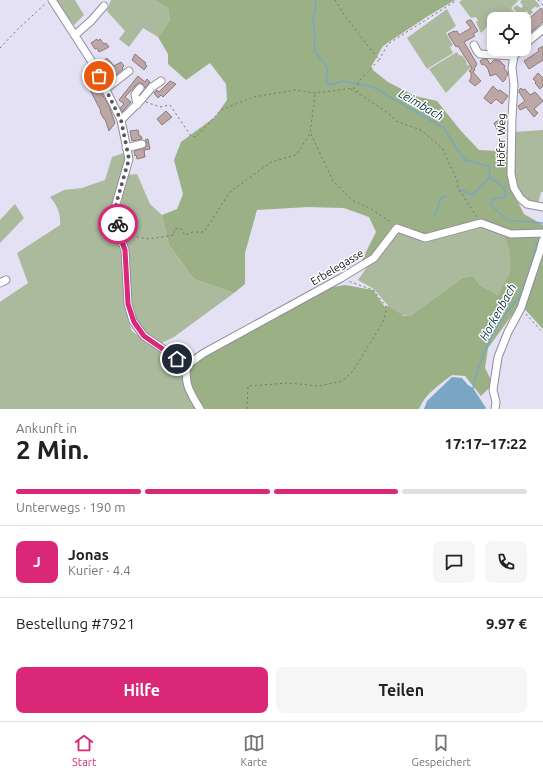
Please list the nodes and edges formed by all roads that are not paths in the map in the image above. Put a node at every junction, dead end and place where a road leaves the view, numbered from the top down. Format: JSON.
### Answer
{"nodes":[{"id":1,"x":51,"y":0,"type":"edge"},
{"id":2,"x":104,"y":6,"type":"dead end"},
{"id":3,"x":543,"y":29,"type":"edge"},
{"id":4,"x":75,"y":35,"type":"junction"},
{"id":5,"x":531,"y":40,"type":"edge"},
{"id":6,"x":474,"y":45,"type":"dead end"},
{"id":7,"x":487,"y":54,"type":"edge"},
{"id":8,"x":514,"y":56,"type":"edge"},
{"id":9,"x":129,"y":71,"type":"dead end"},
{"id":10,"x":160,"y":81,"type":"dead end"},
{"id":11,"x":140,"y":88,"type":"dead end"},
{"id":12,"x":106,"y":89,"type":"junction"},
{"id":13,"x":139,"y":102,"type":"junction"},
{"id":14,"x":121,"y":120,"type":"junction"},
{"id":15,"x":142,"y":144,"type":"dead end"},
{"id":16,"x":126,"y":148,"type":"junction"},
{"id":17,"x":543,"y":207,"type":"edge"},
{"id":18,"x":543,"y":233,"type":"edge"},
{"id":19,"x":543,"y":240,"type":"edge"},
{"id":20,"x":187,"y":365,"type":"junction"},
{"id":21,"x":200,"y":409,"type":"edge"},
{"id":22,"x":495,"y":409,"type":"edge"}],
"edges":[{"from":1,"to":4,"type":"street"},
{"from":2,"to":4,"type":"street"},
{"from":3,"to":5,"type":"street"},
{"from":4,"to":12,"type":"street"},
{"from":6,"to":7,"type":"street"},
{"from":8,"to":17,"type":"street","name":"Höfer Weg"},
{"from":9,"to":12,"type":"street"},
{"from":10,"to":13,"type":"street"},
{"from":11,"to":13,"type":"street"},
{"from":12,"to":14,"type":"street"},
{"from":13,"to":14,"type":"street"},
{"from":14,"to":16,"type":"street"},
{"from":15,"to":16,"type":"street"},
{"from":16,"to":20,"type":"street"},
{"from":18,"to":20,"type":"street","name":"Erbelegasse"},
{"from":19,"to":22,"type":"street"},
{"from":20,"to":21,"type":"street"}]}
